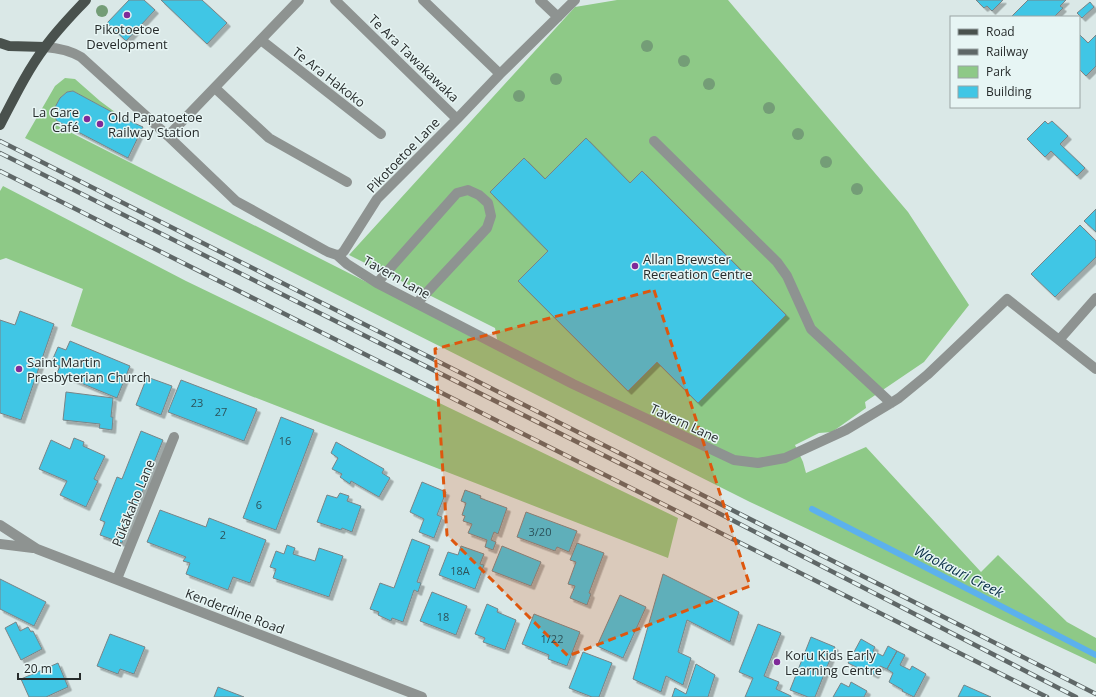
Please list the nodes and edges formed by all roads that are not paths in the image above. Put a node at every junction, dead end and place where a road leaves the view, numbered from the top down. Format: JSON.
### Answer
{"nodes":[{"id":1,"x":86,"y":0,"type":"edge"},
{"id":2,"x":299,"y":0,"type":"edge"},
{"id":3,"x":335,"y":0,"type":"edge"},
{"id":4,"x":423,"y":0,"type":"edge"},
{"id":5,"x":540,"y":0,"type":"edge"},
{"id":6,"x":575,"y":0,"type":"edge"},
{"id":7,"x":558,"y":17,"type":"junction"},
{"id":8,"x":261,"y":40,"type":"junction"},
{"id":9,"x":0,"y":43,"type":"edge"},
{"id":10,"x":44,"y":47,"type":"junction"},
{"id":11,"x":500,"y":74,"type":"junction"},
{"id":12,"x":215,"y":88,"type":"junction"},
{"id":13,"x":457,"y":118,"type":"junction"},
{"id":14,"x":0,"y":125,"type":"edge"},
{"id":15,"x":381,"y":134,"type":"dead end"},
{"id":16,"x":168,"y":136,"type":"junction"},
{"id":17,"x":654,"y":141,"type":"dead end"},
{"id":18,"x":347,"y":182,"type":"dead end"},
{"id":19,"x":337,"y":255,"type":"junction"},
{"id":20,"x":377,"y":283,"type":"junction"},
{"id":21,"x":1096,"y":298,"type":"edge"},
{"id":22,"x":417,"y":303,"type":"junction"},
{"id":23,"x":1059,"y":340,"type":"junction"},
{"id":24,"x":1096,"y":369,"type":"edge"},
{"id":25,"x":891,"y":403,"type":"junction"},
{"id":26,"x":174,"y":437,"type":"dead end"},
{"id":27,"x":0,"y":525,"type":"edge"},
{"id":28,"x":0,"y":544,"type":"edge"},
{"id":29,"x":37,"y":549,"type":"junction"},
{"id":30,"x":117,"y":579,"type":"junction"},
{"id":31,"x":422,"y":697,"type":"edge"}],
"edges":[{"from":1,"to":10,"type":"main road"},
{"from":2,"to":8,"type":"street"},
{"from":3,"to":13,"type":"street","name":"Te Ara Tawakawaka"},
{"from":4,"to":11,"type":"street"},
{"from":5,"to":7,"type":"street"},
{"from":6,"to":7,"type":"street","name":"Pikotoetoe Lane"},
{"from":7,"to":11,"type":"street","name":"Pikotoetoe Lane"},
{"from":8,"to":12,"type":"street"},
{"from":8,"to":15,"type":"street","name":"Te Ara Hakoko"},
{"from":9,"to":10,"type":"main road"},
{"from":10,"to":14,"type":"main road"},
{"from":10,"to":16,"type":"street"},
{"from":11,"to":13,"type":"street","name":"Pikotoetoe Lane"},
{"from":12,"to":16,"type":"street"},
{"from":12,"to":18,"type":"street"},
{"from":13,"to":19,"type":"street","name":"Pikotoetoe Lane"},
{"from":16,"to":19,"type":"street"},
{"from":17,"to":25,"type":"street"},
{"from":19,"to":20,"type":"street","name":"Tavern Lane"},
{"from":20,"to":22,"type":"street","name":"Tavern Lane"},
{"from":20,"to":22,"type":"street"},
{"from":21,"to":23,"type":"street"},
{"from":22,"to":25,"type":"street","name":"Tavern Lane"},
{"from":23,"to":24,"type":"street"},
{"from":23,"to":25,"type":"street","name":"Tavern Lane"},
{"from":26,"to":30,"type":"street","name":"Pūkākaho Lane"},
{"from":27,"to":29,"type":"street","name":"Kenderdine Road"},
{"from":28,"to":29,"type":"street","name":"Kenderdine Road"},
{"from":29,"to":30,"type":"street","name":"Kenderdine Road"},
{"from":30,"to":31,"type":"street","name":"Kenderdine Road"}]}
